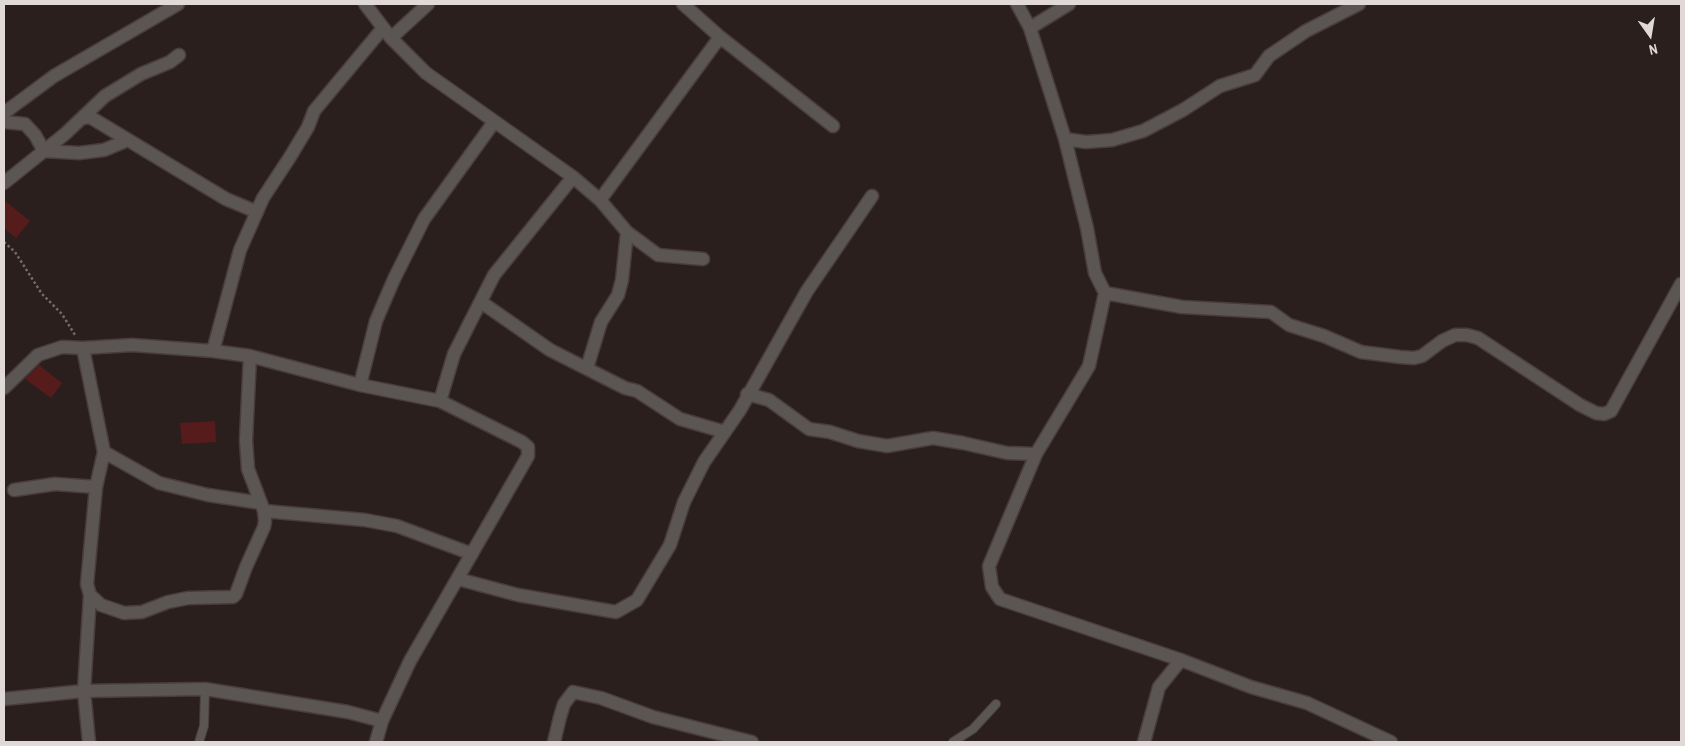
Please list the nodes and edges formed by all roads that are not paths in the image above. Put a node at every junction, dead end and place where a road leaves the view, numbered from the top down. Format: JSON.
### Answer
{"nodes":[{"id":1,"x":178,"y":4,"type":"edge"},
{"id":2,"x":365,"y":4,"type":"edge"},
{"id":3,"x":428,"y":4,"type":"edge"},
{"id":4,"x":683,"y":4,"type":"edge"},
{"id":5,"x":1017,"y":4,"type":"edge"},
{"id":6,"x":1069,"y":4,"type":"edge"},
{"id":7,"x":1359,"y":4,"type":"edge"},
{"id":8,"x":1030,"y":28,"type":"junction"},
{"id":9,"x":387,"y":33,"type":"junction"},
{"id":10,"x":720,"y":37,"type":"junction"},
{"id":11,"x":179,"y":55,"type":"dead end"},
{"id":12,"x":4,"y":113,"type":"edge"},
{"id":13,"x":83,"y":118,"type":"junction"},
{"id":14,"x":4,"y":122,"type":"edge"},
{"id":15,"x":494,"y":122,"type":"junction"},
{"id":16,"x":833,"y":126,"type":"dead end"},
{"id":17,"x":1065,"y":138,"type":"junction"},
{"id":18,"x":128,"y":140,"type":"junction"},
{"id":19,"x":44,"y":151,"type":"junction"},
{"id":20,"x":573,"y":177,"type":"junction"},
{"id":21,"x":4,"y":182,"type":"edge"},
{"id":22,"x":872,"y":196,"type":"dead end"},
{"id":23,"x":600,"y":200,"type":"junction"},
{"id":24,"x":257,"y":212,"type":"junction"},
{"id":25,"x":627,"y":232,"type":"junction"},
{"id":26,"x":703,"y":259,"type":"dead end"},
{"id":27,"x":1681,"y":284,"type":"edge"},
{"id":28,"x":1105,"y":293,"type":"junction"},
{"id":29,"x":481,"y":302,"type":"junction"},
{"id":30,"x":83,"y":348,"type":"junction"},
{"id":31,"x":213,"y":351,"type":"junction"},
{"id":32,"x":250,"y":356,"type":"junction"},
{"id":33,"x":587,"y":368,"type":"junction"},
{"id":34,"x":360,"y":385,"type":"junction"},
{"id":35,"x":4,"y":388,"type":"edge"},
{"id":36,"x":747,"y":394,"type":"junction"},
{"id":37,"x":440,"y":401,"type":"junction"},
{"id":38,"x":726,"y":432,"type":"junction"},
{"id":39,"x":104,"y":452,"type":"junction"},
{"id":40,"x":1036,"y":454,"type":"junction"},
{"id":41,"x":96,"y":487,"type":"junction"},
{"id":42,"x":14,"y":490,"type":"dead end"},
{"id":43,"x":263,"y":507,"type":"junction"},
{"id":44,"x":472,"y":554,"type":"junction"},
{"id":45,"x":458,"y":579,"type":"junction"},
{"id":46,"x":90,"y":595,"type":"junction"},
{"id":47,"x":1181,"y":660,"type":"junction"},
{"id":48,"x":205,"y":689,"type":"junction"},
{"id":49,"x":84,"y":691,"type":"junction"},
{"id":50,"x":4,"y":699,"type":"edge"},
{"id":51,"x":996,"y":704,"type":"dead end"},
{"id":52,"x":382,"y":721,"type":"junction"},
{"id":53,"x":89,"y":742,"type":"edge"},
{"id":54,"x":199,"y":742,"type":"edge"},
{"id":55,"x":376,"y":742,"type":"edge"},
{"id":56,"x":554,"y":742,"type":"edge"},
{"id":57,"x":752,"y":742,"type":"edge"},
{"id":58,"x":952,"y":742,"type":"edge"},
{"id":59,"x":1144,"y":742,"type":"edge"},
{"id":60,"x":1391,"y":742,"type":"edge"}],
"edges":[{"from":1,"to":12,"type":"street"},
{"from":2,"to":9,"type":"street"},
{"from":3,"to":9,"type":"street"},
{"from":4,"to":10,"type":"street"},
{"from":5,"to":8,"type":"street"},
{"from":6,"to":8,"type":"street"},
{"from":7,"to":17,"type":"street"},
{"from":8,"to":17,"type":"street"},
{"from":9,"to":15,"type":"street"},
{"from":9,"to":24,"type":"street"},
{"from":10,"to":16,"type":"street"},
{"from":10,"to":23,"type":"street"},
{"from":11,"to":13,"type":"street"},
{"from":13,"to":18,"type":"street"},
{"from":13,"to":19,"type":"street"},
{"from":14,"to":19,"type":"street"},
{"from":15,"to":20,"type":"street"},
{"from":15,"to":34,"type":"street"},
{"from":17,"to":28,"type":"street"},
{"from":18,"to":19,"type":"street"},
{"from":18,"to":24,"type":"street"},
{"from":19,"to":21,"type":"street"},
{"from":20,"to":23,"type":"street"},
{"from":20,"to":29,"type":"street"},
{"from":22,"to":36,"type":"street"},
{"from":23,"to":25,"type":"street"},
{"from":24,"to":31,"type":"street"},
{"from":25,"to":26,"type":"street"},
{"from":25,"to":33,"type":"street"},
{"from":27,"to":28,"type":"street"},
{"from":28,"to":40,"type":"street"},
{"from":29,"to":33,"type":"street"},
{"from":29,"to":37,"type":"street"},
{"from":30,"to":31,"type":"street"},
{"from":30,"to":35,"type":"street"},
{"from":30,"to":39,"type":"street"},
{"from":31,"to":32,"type":"street"},
{"from":32,"to":34,"type":"street"},
{"from":32,"to":43,"type":"street"},
{"from":33,"to":38,"type":"street"},
{"from":34,"to":37,"type":"street"},
{"from":36,"to":38,"type":"street"},
{"from":36,"to":40,"type":"street"},
{"from":37,"to":44,"type":"street"},
{"from":38,"to":45,"type":"street"},
{"from":39,"to":41,"type":"street"},
{"from":39,"to":43,"type":"street"},
{"from":40,"to":47,"type":"street"},
{"from":41,"to":42,"type":"street"},
{"from":41,"to":46,"type":"street"},
{"from":43,"to":44,"type":"street"},
{"from":43,"to":46,"type":"street"},
{"from":44,"to":45,"type":"street"},
{"from":45,"to":52,"type":"street"},
{"from":46,"to":49,"type":"street"},
{"from":47,"to":59,"type":"street"},
{"from":47,"to":60,"type":"street"},
{"from":48,"to":49,"type":"street"},
{"from":48,"to":52,"type":"street"},
{"from":48,"to":54,"type":"lane"},
{"from":49,"to":50,"type":"street"},
{"from":49,"to":53,"type":"street"},
{"from":51,"to":58,"type":"lane"},
{"from":52,"to":55,"type":"street"},
{"from":56,"to":57,"type":"street"}]}
